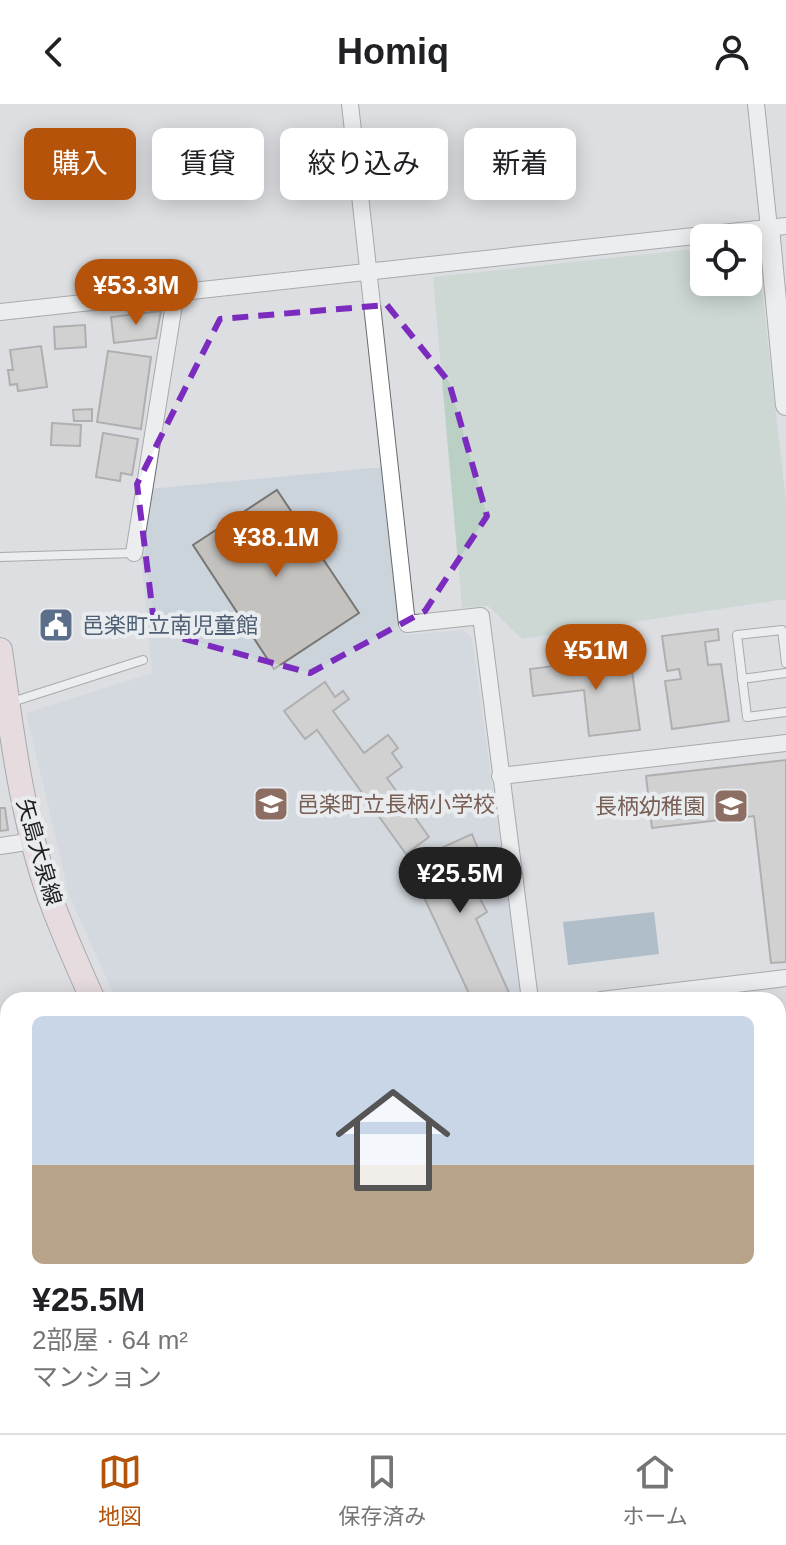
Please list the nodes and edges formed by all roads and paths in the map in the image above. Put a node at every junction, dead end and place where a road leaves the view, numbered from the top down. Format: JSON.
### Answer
{"nodes":[{"id":1,"x":350,"y":104,"type":"edge"},
{"id":2,"x":756,"y":104,"type":"edge"},
{"id":3,"x":777,"y":227,"type":"edge"},
{"id":4,"x":369,"y":271,"type":"junction"},
{"id":5,"x":176,"y":292,"type":"junction"},
{"id":6,"x":0,"y":312,"type":"edge"},
{"id":7,"x":786,"y":405,"type":"edge"},
{"id":8,"x":134,"y":553,"type":"joint"},
{"id":9,"x":0,"y":557,"type":"edge"},
{"id":10,"x":0,"y":650,"type":"edge"},
{"id":11,"x":143,"y":660,"type":"dead end"},
{"id":12,"x":786,"y":663,"type":"edge"},
{"id":13,"x":786,"y":673,"type":"edge"},
{"id":14,"x":742,"y":679,"type":"junction"},
{"id":15,"x":7,"y":703,"type":"junction"},
{"id":16,"x":786,"y":712,"type":"edge"},
{"id":17,"x":786,"y":743,"type":"edge"},
{"id":18,"x":500,"y":776,"type":"junction"},
{"id":19,"x":33,"y":841,"type":"junction"},
{"id":20,"x":0,"y":846,"type":"edge"},
{"id":21,"x":786,"y":978,"type":"edge"},
{"id":22,"x":89,"y":992,"type":"edge"},
{"id":23,"x":529,"y":992,"type":"edge"},
{"id":24,"x":668,"y":992,"type":"edge"}],
"edges":[{"from":1,"to":4,"type":"street"},
{"from":2,"to":3,"type":"street"},
{"from":3,"to":4,"type":"street"},
{"from":3,"to":7,"type":"street"},
{"from":4,"to":5,"type":"street"},
{"from":4,"to":18,"type":"street"},
{"from":5,"to":6,"type":"street"},
{"from":5,"to":8,"type":"street"},
{"from":8,"to":9,"type":"lane"},
{"from":10,"to":15,"type":"main road","name":"矢島大泉線"},
{"from":11,"to":15,"type":"lane"},
{"from":12,"to":14,"type":"lane"},
{"from":13,"to":14,"type":"lane"},
{"from":14,"to":16,"type":"lane"},
{"from":15,"to":19,"type":"main road","name":"矢島大泉線"},
{"from":17,"to":18,"type":"street"},
{"from":18,"to":23,"type":"street"},
{"from":19,"to":20,"type":"street"},
{"from":19,"to":22,"type":"main road","name":"矢島大泉線"},
{"from":21,"to":24,"type":"street"}]}
